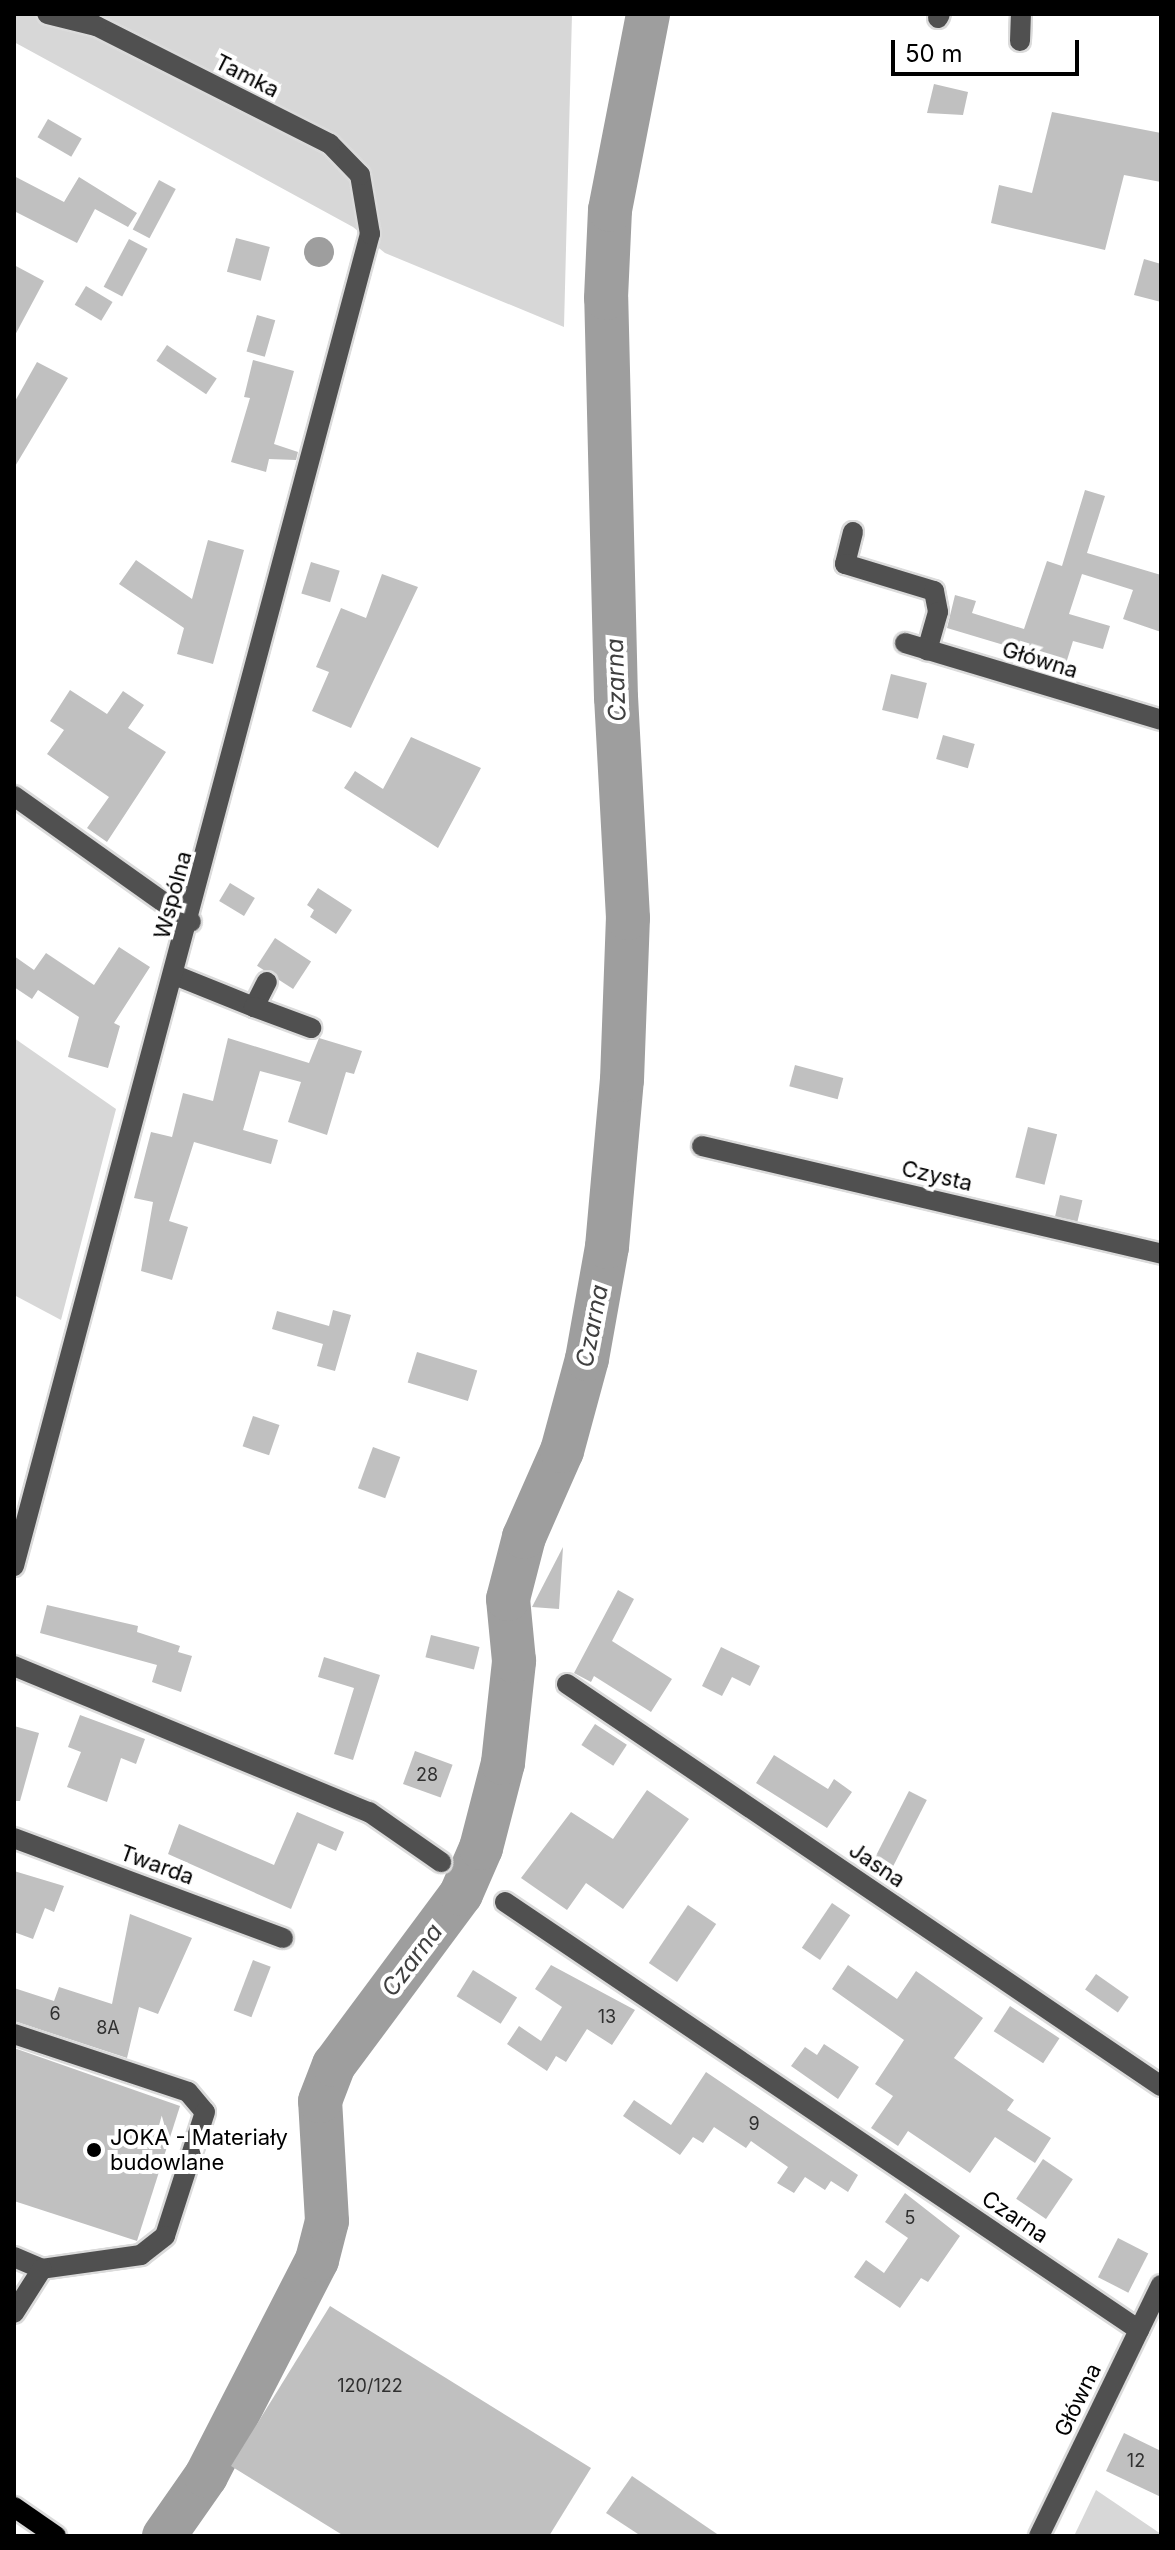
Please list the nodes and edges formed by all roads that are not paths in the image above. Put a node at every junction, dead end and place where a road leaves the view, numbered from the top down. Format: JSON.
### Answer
{"nodes":[{"id":1,"x":47,"y":14,"type":"edge"},
{"id":2,"x":1021,"y":14,"type":"edge"},
{"id":3,"x":1020,"y":41,"type":"dead end"},
{"id":4,"x":370,"y":234,"type":"joint"},
{"id":5,"x":853,"y":532,"type":"dead end"},
{"id":6,"x":905,"y":643,"type":"dead end"},
{"id":7,"x":927,"y":650,"type":"junction"},
{"id":8,"x":1161,"y":720,"type":"edge"},
{"id":9,"x":14,"y":796,"type":"edge"},
{"id":10,"x":191,"y":922,"type":"junction"},
{"id":11,"x":177,"y":976,"type":"junction"},
{"id":12,"x":267,"y":982,"type":"dead end"},
{"id":13,"x":254,"y":1007,"type":"junction"},
{"id":14,"x":311,"y":1028,"type":"dead end"},
{"id":15,"x":702,"y":1146,"type":"dead end"},
{"id":16,"x":1161,"y":1254,"type":"edge"},
{"id":17,"x":14,"y":1566,"type":"edge"},
{"id":18,"x":14,"y":1666,"type":"edge"},
{"id":19,"x":567,"y":1684,"type":"dead end"},
{"id":20,"x":14,"y":1838,"type":"edge"},
{"id":21,"x":441,"y":1862,"type":"dead end"},
{"id":22,"x":505,"y":1902,"type":"dead end"},
{"id":23,"x":283,"y":1938,"type":"dead end"},
{"id":24,"x":14,"y":2034,"type":"edge"},
{"id":25,"x":1161,"y":2086,"type":"edge"},
{"id":26,"x":14,"y":2257,"type":"edge"},
{"id":27,"x":42,"y":2269,"type":"junction"},
{"id":28,"x":1161,"y":2285,"type":"edge"},
{"id":29,"x":14,"y":2313,"type":"edge"},
{"id":30,"x":1139,"y":2330,"type":"junction"},
{"id":31,"x":14,"y":2507,"type":"edge"},
{"id":32,"x":56,"y":2536,"type":"edge"},
{"id":33,"x":1039,"y":2536,"type":"edge"}],
"edges":[{"from":1,"to":4,"type":"street","name":"Tamka"},
{"from":2,"to":3,"type":"street"},
{"from":4,"to":10,"type":"street","name":"Wspólna"},
{"from":5,"to":7,"type":"street"},
{"from":6,"to":7,"type":"street","name":"Główna"},
{"from":7,"to":8,"type":"street","name":"Główna"},
{"from":9,"to":10,"type":"street"},
{"from":10,"to":11,"type":"street","name":"Wspólna"},
{"from":11,"to":13,"type":"street"},
{"from":11,"to":17,"type":"street","name":"Wspólna"},
{"from":12,"to":13,"type":"street"},
{"from":13,"to":14,"type":"street"},
{"from":15,"to":16,"type":"street","name":"Czysta"},
{"from":18,"to":21,"type":"street"},
{"from":19,"to":25,"type":"street","name":"Jasna"},
{"from":20,"to":23,"type":"street","name":"Twarda"},
{"from":22,"to":30,"type":"street","name":"Czarna"},
{"from":24,"to":27,"type":"street"},
{"from":26,"to":27,"type":"street"},
{"from":27,"to":29,"type":"street"},
{"from":28,"to":30,"type":"street","name":"Główna"},
{"from":30,"to":33,"type":"street","name":"Główna"},
{"from":31,"to":32,"type":"main road"}]}
